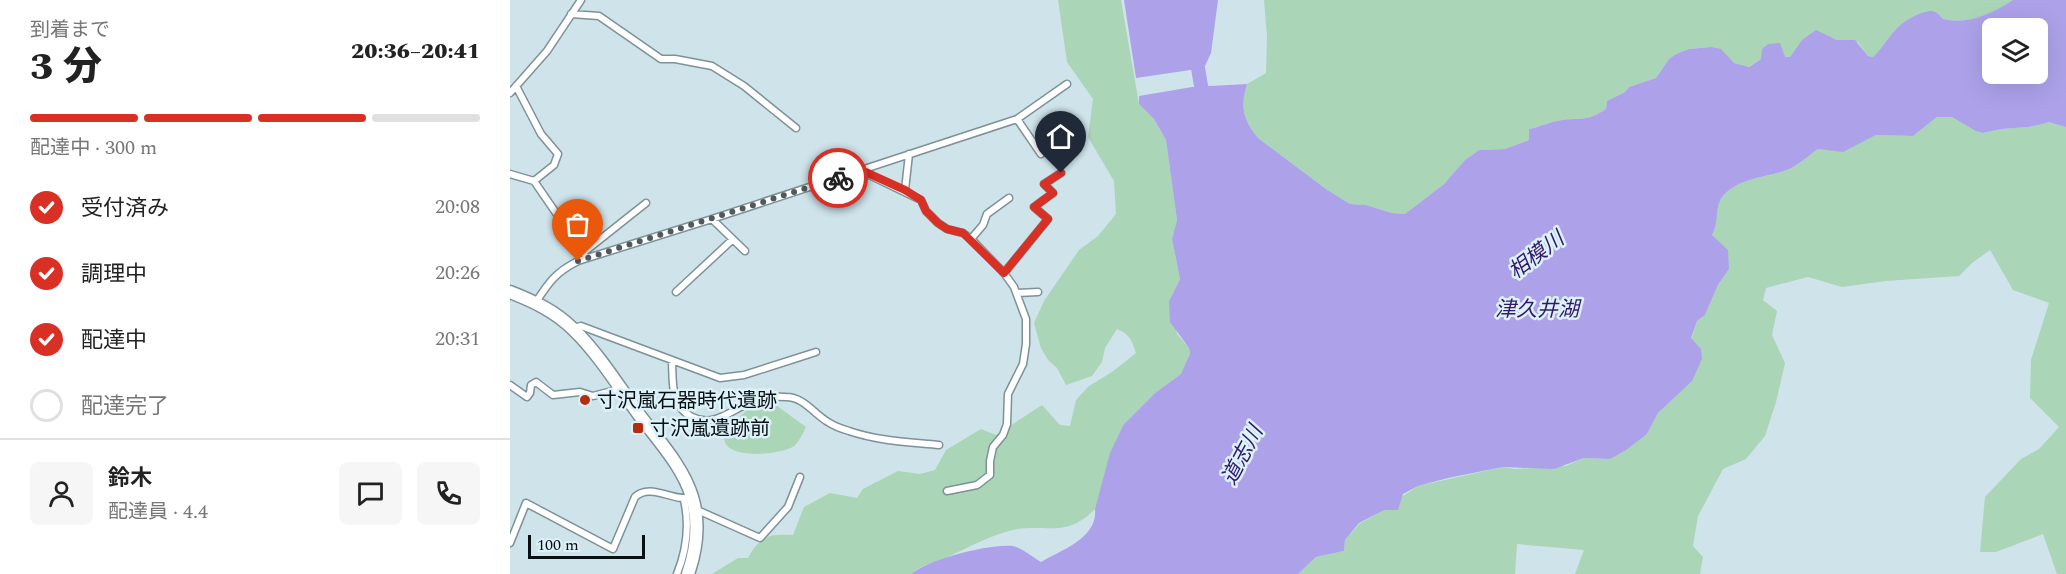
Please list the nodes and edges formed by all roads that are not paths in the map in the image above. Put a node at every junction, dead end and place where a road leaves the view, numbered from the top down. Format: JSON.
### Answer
{"nodes":[{"id":1,"x":581,"y":0,"type":"edge"},
{"id":2,"x":572,"y":14,"type":"junction"},
{"id":3,"x":1067,"y":84,"type":"dead end"},
{"id":4,"x":516,"y":86,"type":"junction"},
{"id":5,"x":510,"y":93,"type":"edge"},
{"id":6,"x":1017,"y":119,"type":"junction"},
{"id":7,"x":796,"y":128,"type":"dead end"},
{"id":8,"x":909,"y":154,"type":"junction"},
{"id":9,"x":1041,"y":154,"type":"dead end"},
{"id":10,"x":861,"y":170,"type":"junction"},
{"id":11,"x":1061,"y":173,"type":"dead end"},
{"id":12,"x":510,"y":174,"type":"edge"},
{"id":13,"x":534,"y":181,"type":"junction"},
{"id":14,"x":905,"y":190,"type":"junction"},
{"id":15,"x":1009,"y":198,"type":"dead end"},
{"id":16,"x":646,"y":202,"type":"dead end"},
{"id":17,"x":712,"y":219,"type":"junction"},
{"id":18,"x":971,"y":239,"type":"junction"},
{"id":19,"x":732,"y":240,"type":"junction"},
{"id":20,"x":745,"y":251,"type":"dead end"},
{"id":21,"x":585,"y":256,"type":"junction"},
{"id":22,"x":1004,"y":273,"type":"junction"},
{"id":23,"x":510,"y":292,"type":"edge"},
{"id":24,"x":676,"y":292,"type":"dead end"},
{"id":25,"x":1038,"y":292,"type":"dead end"},
{"id":26,"x":1017,"y":293,"type":"junction"},
{"id":27,"x":536,"y":302,"type":"junction"},
{"id":28,"x":572,"y":328,"type":"junction"},
{"id":29,"x":816,"y":352,"type":"dead end"},
{"id":30,"x":672,"y":361,"type":"junction"},
{"id":31,"x":510,"y":385,"type":"edge"},
{"id":32,"x":619,"y":387,"type":"junction"},
{"id":33,"x":939,"y":446,"type":"dead end"},
{"id":34,"x":800,"y":477,"type":"dead end"},
{"id":35,"x":947,"y":491,"type":"dead end"},
{"id":36,"x":691,"y":502,"type":"junction"},
{"id":37,"x":510,"y":543,"type":"edge"},
{"id":38,"x":677,"y":574,"type":"edge"},
{"id":39,"x":688,"y":574,"type":"edge"}],
"edges":[{"from":1,"to":2,"type":"street"},
{"from":2,"to":4,"type":"street"},
{"from":2,"to":7,"type":"street"},
{"from":3,"to":6,"type":"street"},
{"from":4,"to":5,"type":"street"},
{"from":4,"to":13,"type":"street"},
{"from":6,"to":8,"type":"street"},
{"from":6,"to":9,"type":"street"},
{"from":8,"to":10,"type":"street"},
{"from":8,"to":14,"type":"street"},
{"from":10,"to":14,"type":"street"},
{"from":10,"to":17,"type":"street"},
{"from":11,"to":22,"type":"street"},
{"from":12,"to":13,"type":"street"},
{"from":13,"to":21,"type":"street"},
{"from":14,"to":18,"type":"street"},
{"from":15,"to":18,"type":"street"},
{"from":16,"to":21,"type":"street"},
{"from":17,"to":19,"type":"street"},
{"from":17,"to":21,"type":"street"},
{"from":18,"to":22,"type":"street"},
{"from":19,"to":20,"type":"street"},
{"from":19,"to":24,"type":"street"},
{"from":21,"to":27,"type":"street"},
{"from":22,"to":26,"type":"street"},
{"from":23,"to":27,"type":"highway"},
{"from":25,"to":26,"type":"street"},
{"from":26,"to":35,"type":"street"},
{"from":27,"to":28,"type":"highway"},
{"from":28,"to":30,"type":"street"},
{"from":28,"to":32,"type":"highway"},
{"from":29,"to":30,"type":"street"},
{"from":30,"to":33,"type":"street"},
{"from":31,"to":32,"type":"street"},
{"from":32,"to":36,"type":"highway"},
{"from":34,"to":36,"type":"street"},
{"from":36,"to":37,"type":"street"},
{"from":36,"to":38,"type":"street"},
{"from":36,"to":39,"type":"highway"}]}
